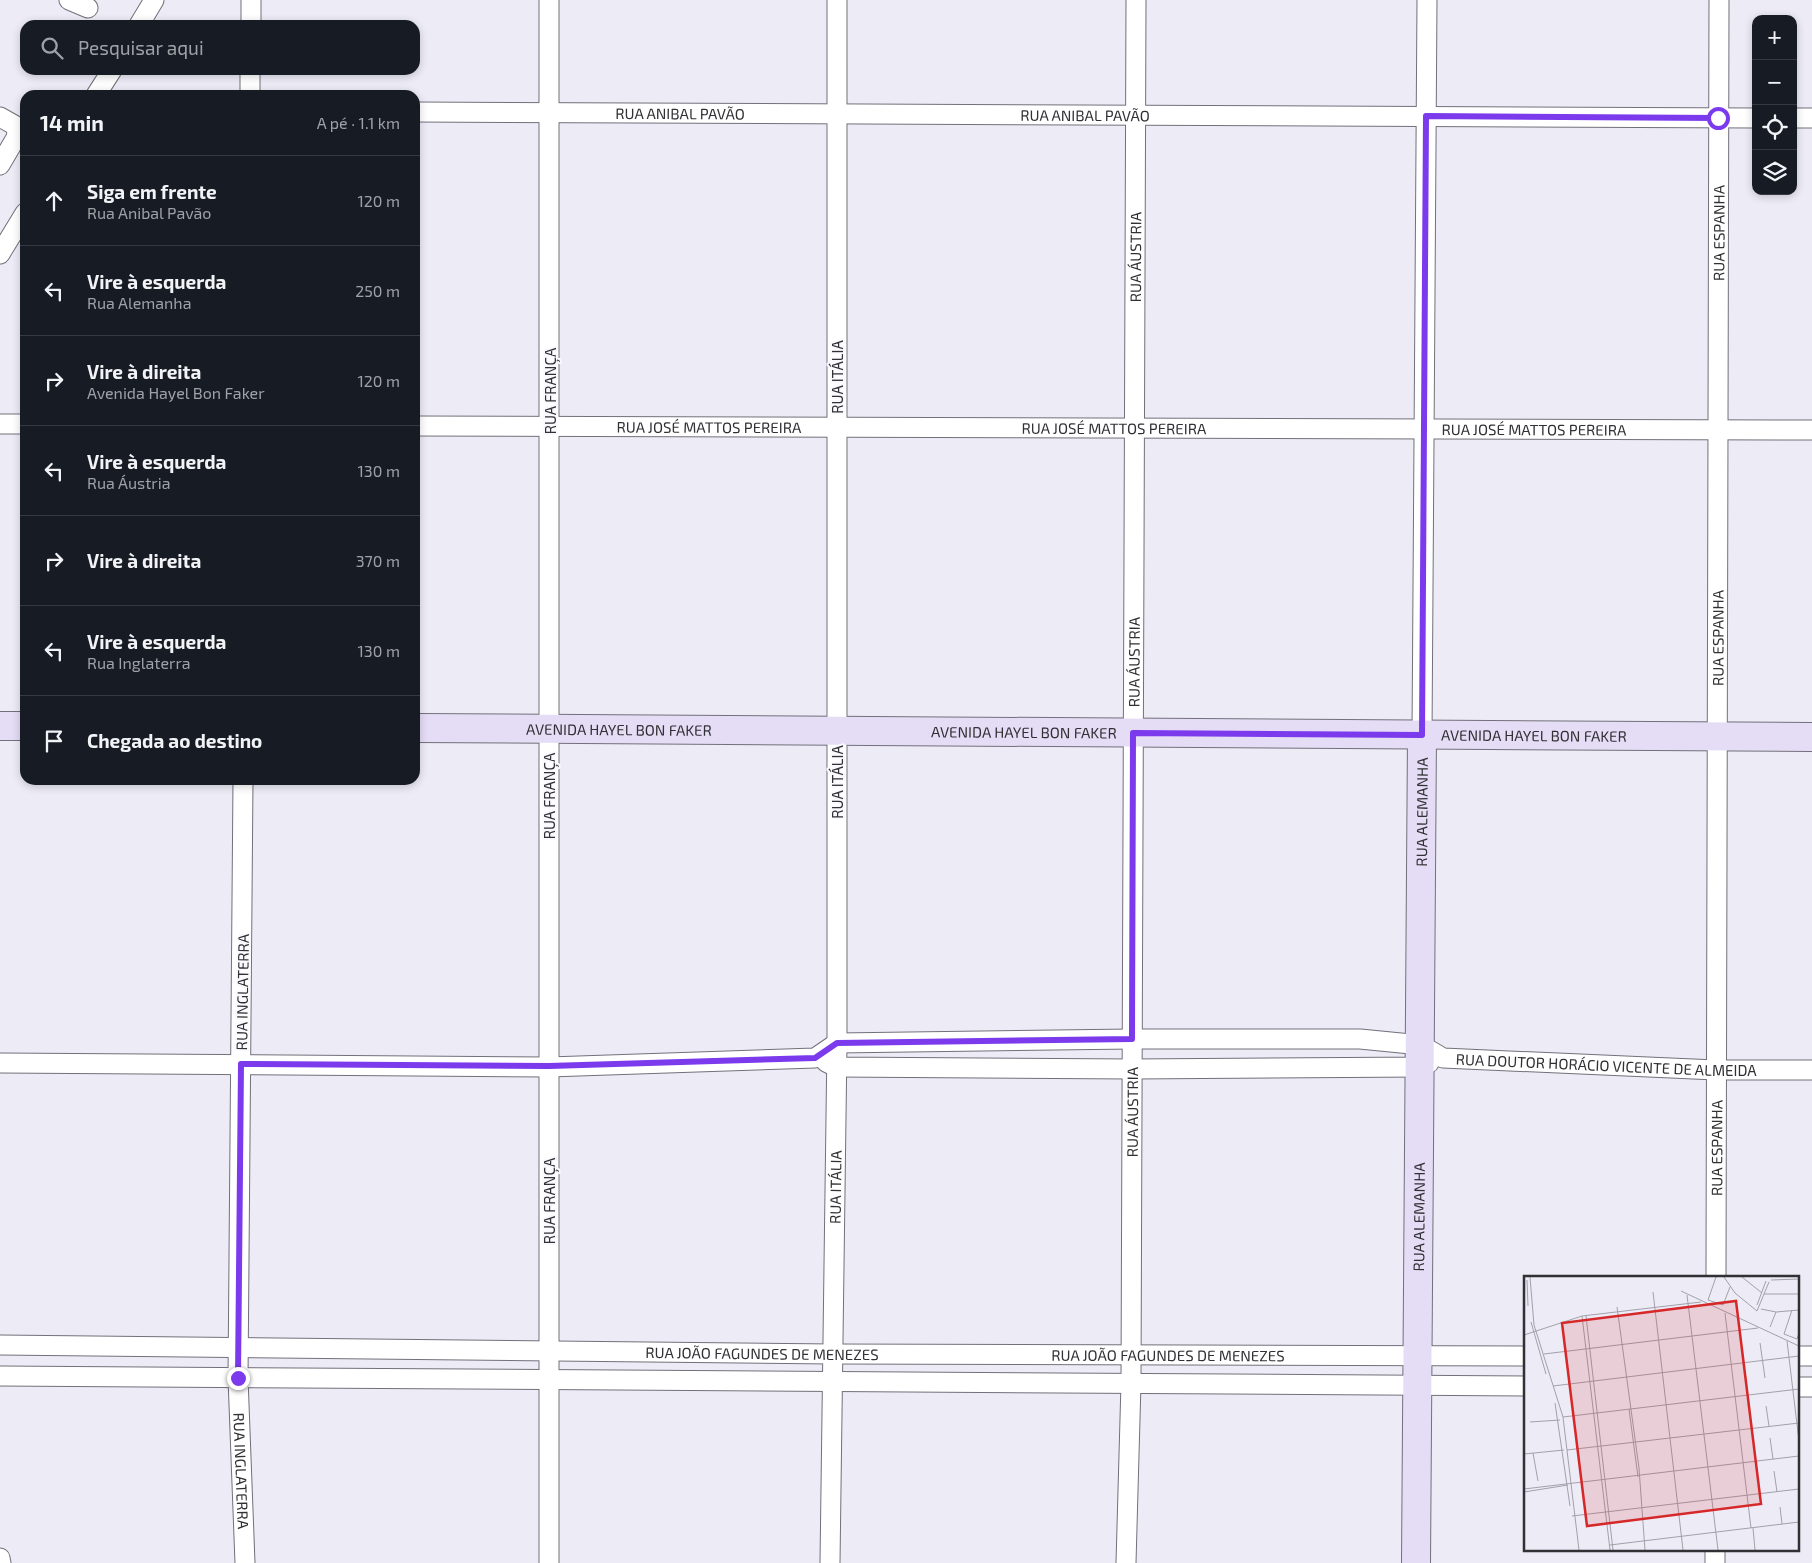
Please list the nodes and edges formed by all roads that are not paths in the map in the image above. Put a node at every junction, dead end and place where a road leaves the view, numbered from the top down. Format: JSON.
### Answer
{"nodes":[{"id":1,"x":69,"y":0,"type":"edge"},
{"id":2,"x":154,"y":0,"type":"edge"},
{"id":3,"x":251,"y":0,"type":"edge"},
{"id":4,"x":549,"y":0,"type":"edge"},
{"id":5,"x":837,"y":0,"type":"edge"},
{"id":6,"x":1136,"y":0,"type":"edge"},
{"id":7,"x":1427,"y":0,"type":"edge"},
{"id":8,"x":1719,"y":0,"type":"edge"},
{"id":9,"x":88,"y":8,"type":"dead end"},
{"id":10,"x":142,"y":20,"type":"edge"},
{"id":11,"x":251,"y":20,"type":"edge"},
{"id":12,"x":109,"y":75,"type":"edge"},
{"id":13,"x":250,"y":75,"type":"edge"},
{"id":14,"x":99,"y":90,"type":"edge"},
{"id":15,"x":250,"y":90,"type":"edge"},
{"id":16,"x":420,"y":112,"type":"edge"},
{"id":17,"x":550,"y":112,"type":"junction"},
{"id":18,"x":837,"y":114,"type":"junction"},
{"id":19,"x":1135,"y":115,"type":"junction"},
{"id":20,"x":1426,"y":116,"type":"junction"},
{"id":21,"x":0,"y":117,"type":"edge"},
{"id":22,"x":1718,"y":118,"type":"junction"},
{"id":23,"x":1752,"y":118,"type":"edge"},
{"id":24,"x":1797,"y":118,"type":"edge"},
{"id":25,"x":1812,"y":118,"type":"edge"},
{"id":26,"x":0,"y":165,"type":"edge"},
{"id":27,"x":20,"y":221,"type":"edge"},
{"id":28,"x":0,"y":254,"type":"edge"},
{"id":29,"x":0,"y":424,"type":"edge"},
{"id":30,"x":20,"y":424,"type":"edge"},
{"id":31,"x":420,"y":426,"type":"edge"},
{"id":32,"x":550,"y":426,"type":"junction"},
{"id":33,"x":836,"y":427,"type":"junction"},
{"id":34,"x":1134,"y":428,"type":"junction"},
{"id":35,"x":1424,"y":429,"type":"junction"},
{"id":36,"x":1718,"y":430,"type":"junction"},
{"id":37,"x":1812,"y":430,"type":"edge"},
{"id":38,"x":0,"y":726,"type":"edge"},
{"id":39,"x":20,"y":726,"type":"edge"},
{"id":40,"x":420,"y":728,"type":"edge"},
{"id":41,"x":549,"y":729,"type":"junction"},
{"id":42,"x":836,"y":731,"type":"junction"},
{"id":43,"x":1133,"y":733,"type":"junction"},
{"id":44,"x":1422,"y":735,"type":"junction"},
{"id":45,"x":1717,"y":737,"type":"junction"},
{"id":46,"x":1812,"y":737,"type":"edge"},
{"id":47,"x":244,"y":785,"type":"edge"},
{"id":48,"x":1132,"y":1039,"type":"junction"},
{"id":49,"x":837,"y":1043,"type":"junction"},
{"id":50,"x":1428,"y":1057,"type":"junction"},
{"id":51,"x":815,"y":1058,"type":"junction"},
{"id":52,"x":0,"y":1063,"type":"edge"},
{"id":53,"x":241,"y":1064,"type":"junction"},
{"id":54,"x":549,"y":1066,"type":"junction"},
{"id":55,"x":836,"y":1066,"type":"junction"},
{"id":56,"x":1132,"y":1069,"type":"junction"},
{"id":57,"x":1716,"y":1070,"type":"junction"},
{"id":58,"x":1812,"y":1070,"type":"edge"},
{"id":59,"x":1716,"y":1276,"type":"edge"},
{"id":60,"x":0,"y":1345,"type":"edge"},
{"id":61,"x":238,"y":1348,"type":"junction"},
{"id":62,"x":549,"y":1351,"type":"junction"},
{"id":63,"x":833,"y":1354,"type":"junction"},
{"id":64,"x":1131,"y":1355,"type":"junction"},
{"id":65,"x":1417,"y":1355,"type":"junction"},
{"id":66,"x":1524,"y":1356,"type":"edge"},
{"id":67,"x":0,"y":1376,"type":"edge"},
{"id":68,"x":238,"y":1378,"type":"junction"},
{"id":69,"x":549,"y":1380,"type":"junction"},
{"id":70,"x":832,"y":1381,"type":"junction"},
{"id":71,"x":1131,"y":1383,"type":"junction"},
{"id":72,"x":1417,"y":1385,"type":"junction"},
{"id":73,"x":1524,"y":1386,"type":"edge"},
{"id":74,"x":1716,"y":1550,"type":"edge"},
{"id":75,"x":0,"y":1558,"type":"edge"},
{"id":76,"x":1,"y":1563,"type":"edge"},
{"id":77,"x":245,"y":1563,"type":"edge"},
{"id":78,"x":549,"y":1563,"type":"edge"},
{"id":79,"x":830,"y":1563,"type":"edge"},
{"id":80,"x":1126,"y":1563,"type":"edge"},
{"id":81,"x":1416,"y":1563,"type":"edge"},
{"id":82,"x":1716,"y":1563,"type":"edge"}],
"edges":[{"from":1,"to":9,"type":"street"},
{"from":2,"to":10,"type":"street"},
{"from":3,"to":11,"type":"street"},
{"from":4,"to":17,"type":"street","name":"RUA FRANÇA"},
{"from":5,"to":18,"type":"street","name":"RUA ITÁLIA"},
{"from":6,"to":19,"type":"street","name":"RUA ÁUSTRIA"},
{"from":7,"to":20,"type":"street","name":"RUA ALEMANHA"},
{"from":8,"to":22,"type":"street","name":"RUA ESPANHA"},
{"from":12,"to":14,"type":"street"},
{"from":13,"to":15,"type":"street"},
{"from":16,"to":17,"type":"street","name":"RUA ANIBAL PAVÃO"},
{"from":17,"to":18,"type":"street","name":"RUA ANIBAL PAVÃO"},
{"from":17,"to":32,"type":"street","name":"RUA FRANÇA"},
{"from":18,"to":19,"type":"street","name":"RUA ANIBAL PAVÃO"},
{"from":18,"to":33,"type":"street","name":"RUA ITÁLIA"},
{"from":19,"to":20,"type":"street","name":"RUA ANIBAL PAVÃO"},
{"from":19,"to":34,"type":"street","name":"RUA ÁUSTRIA"},
{"from":20,"to":22,"type":"street","name":"RUA ANIBAL PAVÃO"},
{"from":20,"to":35,"type":"street","name":"RUA ALEMANHA"},
{"from":21,"to":26,"type":"street"},
{"from":22,"to":23,"type":"street","name":"RUA ANIBAL PAVÃO"},
{"from":22,"to":36,"type":"street","name":"RUA ESPANHA"},
{"from":24,"to":25,"type":"street"},
{"from":27,"to":28,"type":"street"},
{"from":29,"to":30,"type":"street"},
{"from":31,"to":32,"type":"street","name":"RUA JOSÉ MATTOS PEREIRA"},
{"from":32,"to":33,"type":"street","name":"RUA JOSÉ MATTOS PEREIRA"},
{"from":32,"to":41,"type":"street","name":"RUA FRANÇA"},
{"from":33,"to":34,"type":"street","name":"RUA JOSÉ MATTOS PEREIRA"},
{"from":33,"to":42,"type":"street","name":"RUA ITÁLIA"},
{"from":34,"to":35,"type":"street","name":"RUA JOSÉ MATTOS PEREIRA"},
{"from":34,"to":43,"type":"street","name":"RUA ÁUSTRIA"},
{"from":35,"to":36,"type":"street","name":"RUA JOSÉ MATTOS PEREIRA"},
{"from":35,"to":44,"type":"street","name":"RUA ALEMANHA"},
{"from":36,"to":37,"type":"street","name":"RUA JOSÉ MATTOS PEREIRA"},
{"from":36,"to":45,"type":"street","name":"RUA ESPANHA"},
{"from":38,"to":39,"type":"street"},
{"from":40,"to":41,"type":"street","name":"AVENIDA HAYEL BON FAKER"},
{"from":41,"to":42,"type":"street","name":"AVENIDA HAYEL BON FAKER"},
{"from":41,"to":54,"type":"street","name":"RUA FRANÇA"},
{"from":42,"to":43,"type":"street","name":"AVENIDA HAYEL BON FAKER"},
{"from":42,"to":49,"type":"street","name":"RUA ITÁLIA"},
{"from":43,"to":44,"type":"street","name":"AVENIDA HAYEL BON FAKER"},
{"from":43,"to":48,"type":"street","name":"RUA ÁUSTRIA"},
{"from":44,"to":45,"type":"street","name":"AVENIDA HAYEL BON FAKER"},
{"from":44,"to":50,"type":"street","name":"RUA ALEMANHA"},
{"from":45,"to":46,"type":"street","name":"AVENIDA HAYEL BON FAKER"},
{"from":45,"to":57,"type":"street","name":"RUA ESPANHA"},
{"from":47,"to":53,"type":"street","name":"RUA INGLATERRA"},
{"from":48,"to":49,"type":"street","name":"RUA DOUTOR HORÁCIO VICENTE DE ALMEIDA"},
{"from":48,"to":50,"type":"street","name":"RUA DOUTOR HORÁCIO VICENTE DE ALMEIDA"},
{"from":48,"to":56,"type":"street","name":"RUA ÁUSTRIA"},
{"from":49,"to":51,"type":"street"},
{"from":49,"to":55,"type":"street","name":"RUA ITÁLIA"},
{"from":50,"to":56,"type":"street","name":"RUA DOUTOR HORÁCIO VICENTE DE ALMEIDA"},
{"from":50,"to":57,"type":"street","name":"RUA DOUTOR HORÁCIO VICENTE DE ALMEIDA"},
{"from":50,"to":65,"type":"street","name":"RUA ALEMANHA"},
{"from":51,"to":54,"type":"street"},
{"from":51,"to":55,"type":"street"},
{"from":52,"to":53,"type":"street"},
{"from":53,"to":54,"type":"street"},
{"from":53,"to":61,"type":"street","name":"RUA INGLATERRA"},
{"from":54,"to":62,"type":"street","name":"RUA FRANÇA"},
{"from":55,"to":56,"type":"street","name":"RUA DOUTOR HORÁCIO VICENTE DE ALMEIDA"},
{"from":55,"to":63,"type":"street","name":"RUA ITÁLIA"},
{"from":56,"to":64,"type":"street","name":"RUA ÁUSTRIA"},
{"from":57,"to":58,"type":"street","name":"RUA DOUTOR HORÁCIO VICENTE DE ALMEIDA"},
{"from":57,"to":59,"type":"street","name":"RUA ESPANHA"},
{"from":60,"to":61,"type":"street","name":"RUA JOÃO FAGUNDES DE MENEZES"},
{"from":61,"to":62,"type":"street","name":"RUA JOÃO FAGUNDES DE MENEZES"},
{"from":61,"to":68,"type":"street","name":"RUA INGLATERRA"},
{"from":62,"to":63,"type":"street","name":"RUA JOÃO FAGUNDES DE MENEZES"},
{"from":62,"to":69,"type":"street","name":"RUA FRANÇA"},
{"from":63,"to":64,"type":"street","name":"RUA JOÃO FAGUNDES DE MENEZES"},
{"from":63,"to":70,"type":"street","name":"RUA ITÁLIA"},
{"from":64,"to":65,"type":"street","name":"RUA JOÃO FAGUNDES DE MENEZES"},
{"from":64,"to":71,"type":"street","name":"RUA ÁUSTRIA"},
{"from":65,"to":66,"type":"street","name":"RUA JOÃO FAGUNDES DE MENEZES"},
{"from":65,"to":72,"type":"street","name":"RUA ALEMANHA"},
{"from":67,"to":68,"type":"street","name":"RUA JOÃO FAGUNDES DE MENEZES"},
{"from":68,"to":69,"type":"street","name":"RUA JOÃO FAGUNDES DE MENEZES"},
{"from":68,"to":77,"type":"street","name":"RUA INGLATERRA"},
{"from":69,"to":70,"type":"street","name":"RUA JOÃO FAGUNDES DE MENEZES"},
{"from":69,"to":78,"type":"street","name":"RUA FRANÇA"},
{"from":70,"to":71,"type":"street","name":"RUA JOÃO FAGUNDES DE MENEZES"},
{"from":70,"to":79,"type":"street","name":"RUA ITÁLIA"},
{"from":71,"to":72,"type":"street","name":"RUA JOÃO FAGUNDES DE MENEZES"},
{"from":71,"to":80,"type":"street","name":"RUA ÁUSTRIA"},
{"from":72,"to":73,"type":"street","name":"RUA JOÃO FAGUNDES DE MENEZES"},
{"from":72,"to":81,"type":"street","name":"RUA ALEMANHA"},
{"from":74,"to":82,"type":"street"},
{"from":75,"to":76,"type":"street"}]}
